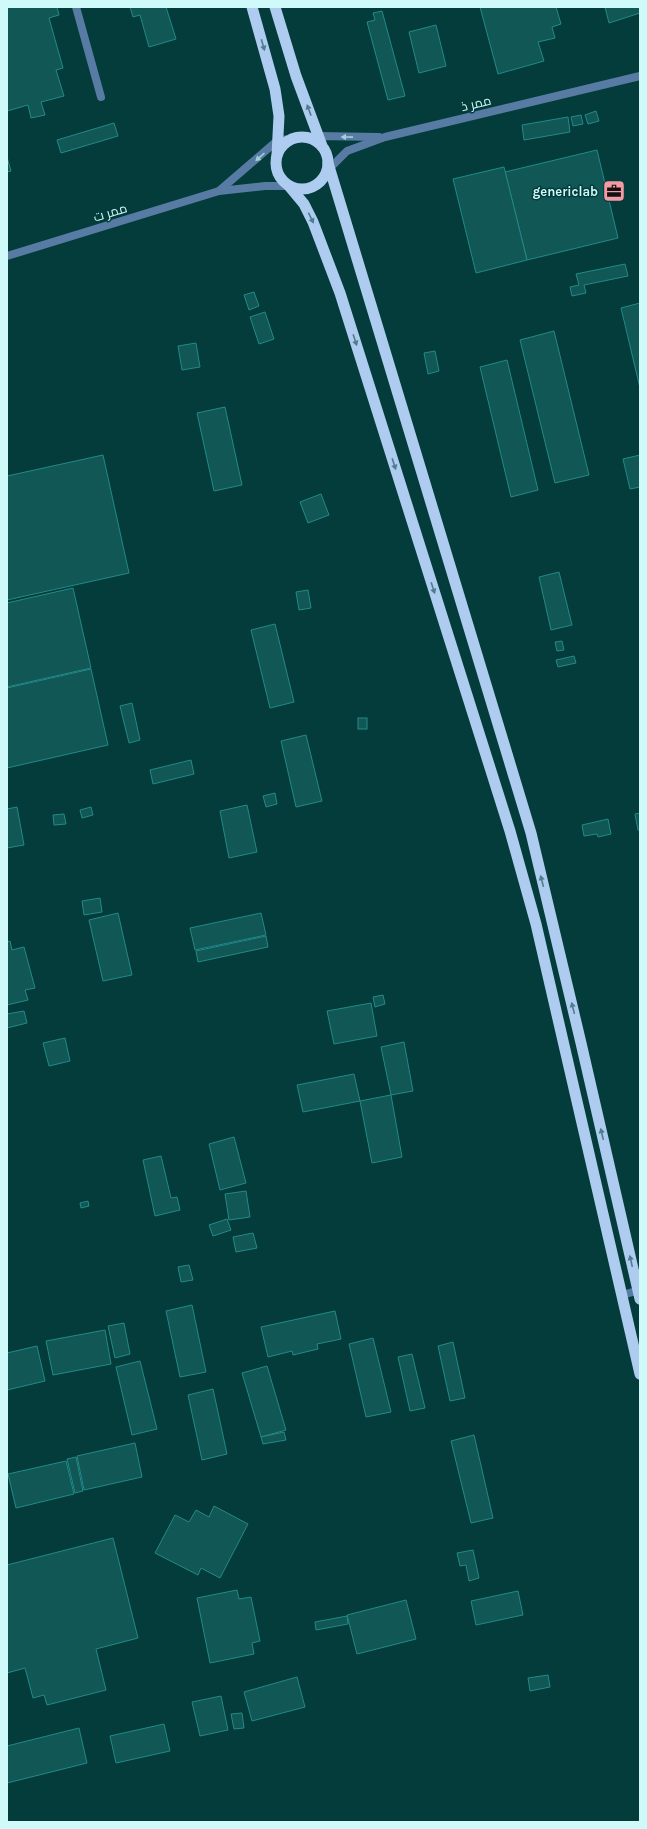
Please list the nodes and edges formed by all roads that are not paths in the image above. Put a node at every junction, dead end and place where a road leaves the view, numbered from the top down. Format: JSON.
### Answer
{"nodes":[{"id":1,"x":76,"y":7,"type":"edge"},
{"id":2,"x":252,"y":7,"type":"edge"},
{"id":3,"x":275,"y":7,"type":"edge"},
{"id":4,"x":640,"y":76,"type":"edge"},
{"id":5,"x":101,"y":97,"type":"dead end"},
{"id":6,"x":385,"y":136,"type":"junction"},
{"id":7,"x":313,"y":137,"type":"junction"},
{"id":8,"x":293,"y":139,"type":"junction"},
{"id":9,"x":278,"y":140,"type":"junction"},
{"id":10,"x":277,"y":157,"type":"junction"},
{"id":11,"x":328,"y":168,"type":"junction"},
{"id":12,"x":289,"y":186,"type":"junction"},
{"id":13,"x":219,"y":191,"type":"junction"},
{"id":14,"x":7,"y":256,"type":"edge"},
{"id":15,"x":639,"y":1293,"type":"edge"},
{"id":16,"x":622,"y":1295,"type":"junction"},
{"id":17,"x":640,"y":1374,"type":"edge"}],
"edges":[{"from":1,"to":5,"type":"street"},
{"from":2,"to":9,"type":"highway","one_way":true},
{"from":7,"to":3,"type":"highway","one_way":true},
{"from":4,"to":6,"type":"street","name":"ممر ذ"},
{"from":6,"to":7,"type":"street","one_way":true},
{"from":6,"to":11,"type":"street","name":"ممر ذ"},
{"from":7,"to":8,"type":"highway"},
{"from":7,"to":11,"type":"highway"},
{"from":8,"to":9,"type":"street"},
{"from":8,"to":10,"type":"highway"},
{"from":9,"to":10,"type":"highway"},
{"from":9,"to":13,"type":"street","name":"ممر ت","one_way":true},
{"from":10,"to":12,"type":"highway"},
{"from":11,"to":12,"type":"highway"},
{"from":15,"to":11,"type":"highway","one_way":true},
{"from":12,"to":13,"type":"street","name":"ممر ت"},
{"from":12,"to":16,"type":"highway","one_way":true},
{"from":13,"to":14,"type":"street","name":"ممر ت"},
{"from":15,"to":16,"type":"street"},
{"from":16,"to":17,"type":"highway"}]}
